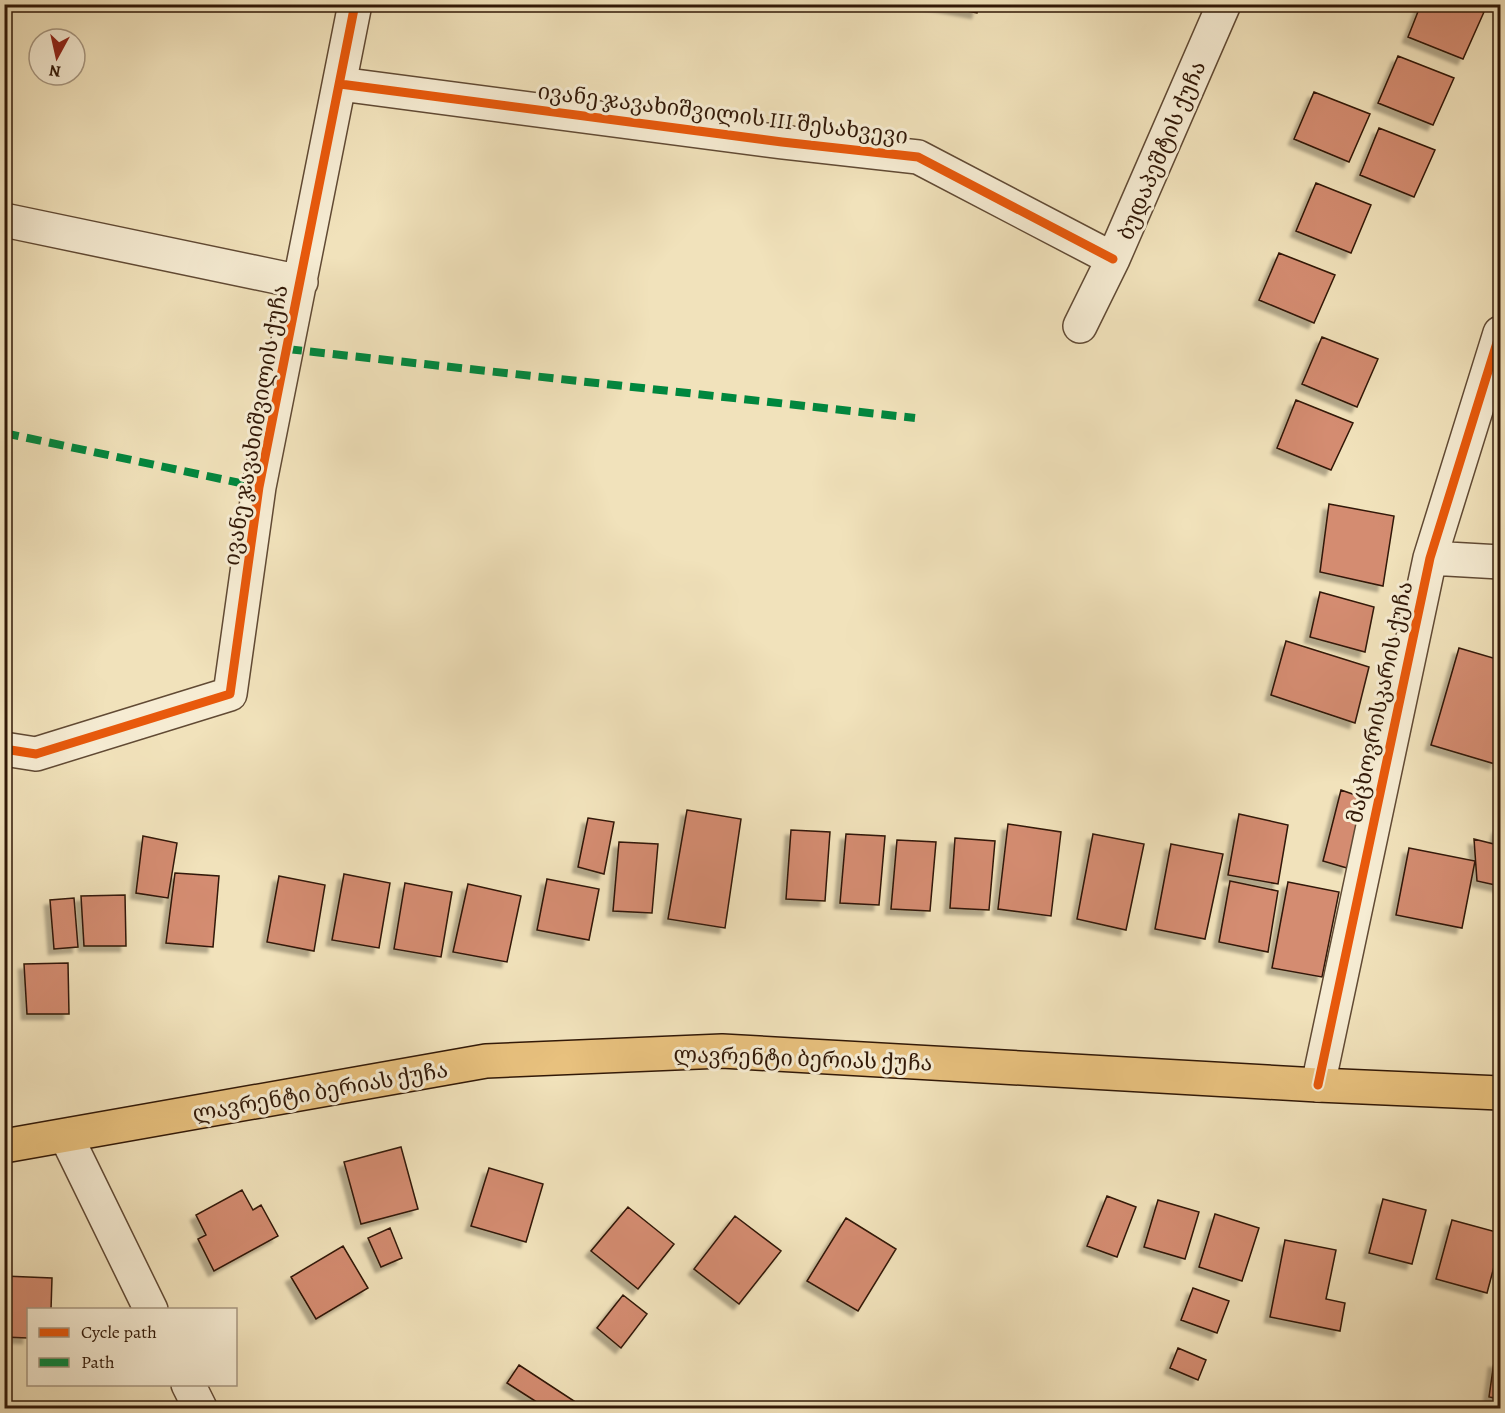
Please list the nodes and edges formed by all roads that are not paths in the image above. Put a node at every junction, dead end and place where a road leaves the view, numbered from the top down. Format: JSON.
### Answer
{"nodes":[{"id":1,"x":355,"y":4,"type":"edge"},
{"id":2,"x":1224,"y":4,"type":"edge"},
{"id":3,"x":340,"y":84,"type":"junction"},
{"id":4,"x":4,"y":220,"type":"edge"},
{"id":5,"x":1113,"y":259,"type":"junction"},
{"id":6,"x":300,"y":282,"type":"junction"},
{"id":7,"x":1080,"y":326,"type":"dead end"},
{"id":8,"x":1500,"y":333,"type":"edge"},
{"id":9,"x":1430,"y":558,"type":"junction"},
{"id":10,"x":1500,"y":562,"type":"edge"},
{"id":11,"x":4,"y":749,"type":"edge"},
{"id":12,"x":1318,"y":1085,"type":"junction"},
{"id":13,"x":1500,"y":1093,"type":"edge"},
{"id":14,"x":66,"y":1136,"type":"junction"},
{"id":15,"x":4,"y":1146,"type":"edge"},
{"id":16,"x":151,"y":1308,"type":"edge"},
{"id":17,"x":189,"y":1386,"type":"edge"},
{"id":18,"x":200,"y":1408,"type":"edge"}],
"edges":[{"from":1,"to":3,"type":"street","name":"ივანე ჯავახიშვილის ქუჩა"},
{"from":2,"to":5,"type":"street","name":"ბუდაპეშტის ქუჩა"},
{"from":3,"to":5,"type":"street","name":"ივანე ჯავახიშვილის III შესახვევი"},
{"from":3,"to":6,"type":"street","name":"ივანე ჯავახიშვილის ქუჩა"},
{"from":4,"to":6,"type":"street"},
{"from":5,"to":7,"type":"street","name":"ბუდაპეშტის ქუჩა"},
{"from":6,"to":11,"type":"street","name":"ივანე ჯავახიშვილის ქუჩა"},
{"from":8,"to":9,"type":"street","name":"მაცხოვრისკარის ქუჩა"},
{"from":9,"to":10,"type":"street"},
{"from":9,"to":12,"type":"street","name":"მაცხოვრისკარის ქუჩა"},
{"from":12,"to":13,"type":"main road","name":"ლავრენტი ბერიას ქუჩა"},
{"from":12,"to":14,"type":"main road","name":"ლავრენტი ბერიას ქუჩა"},
{"from":14,"to":15,"type":"main road","name":"ლავრენტი ბერიას ქუჩა"},
{"from":14,"to":16,"type":"street"},
{"from":17,"to":18,"type":"street"}]}
